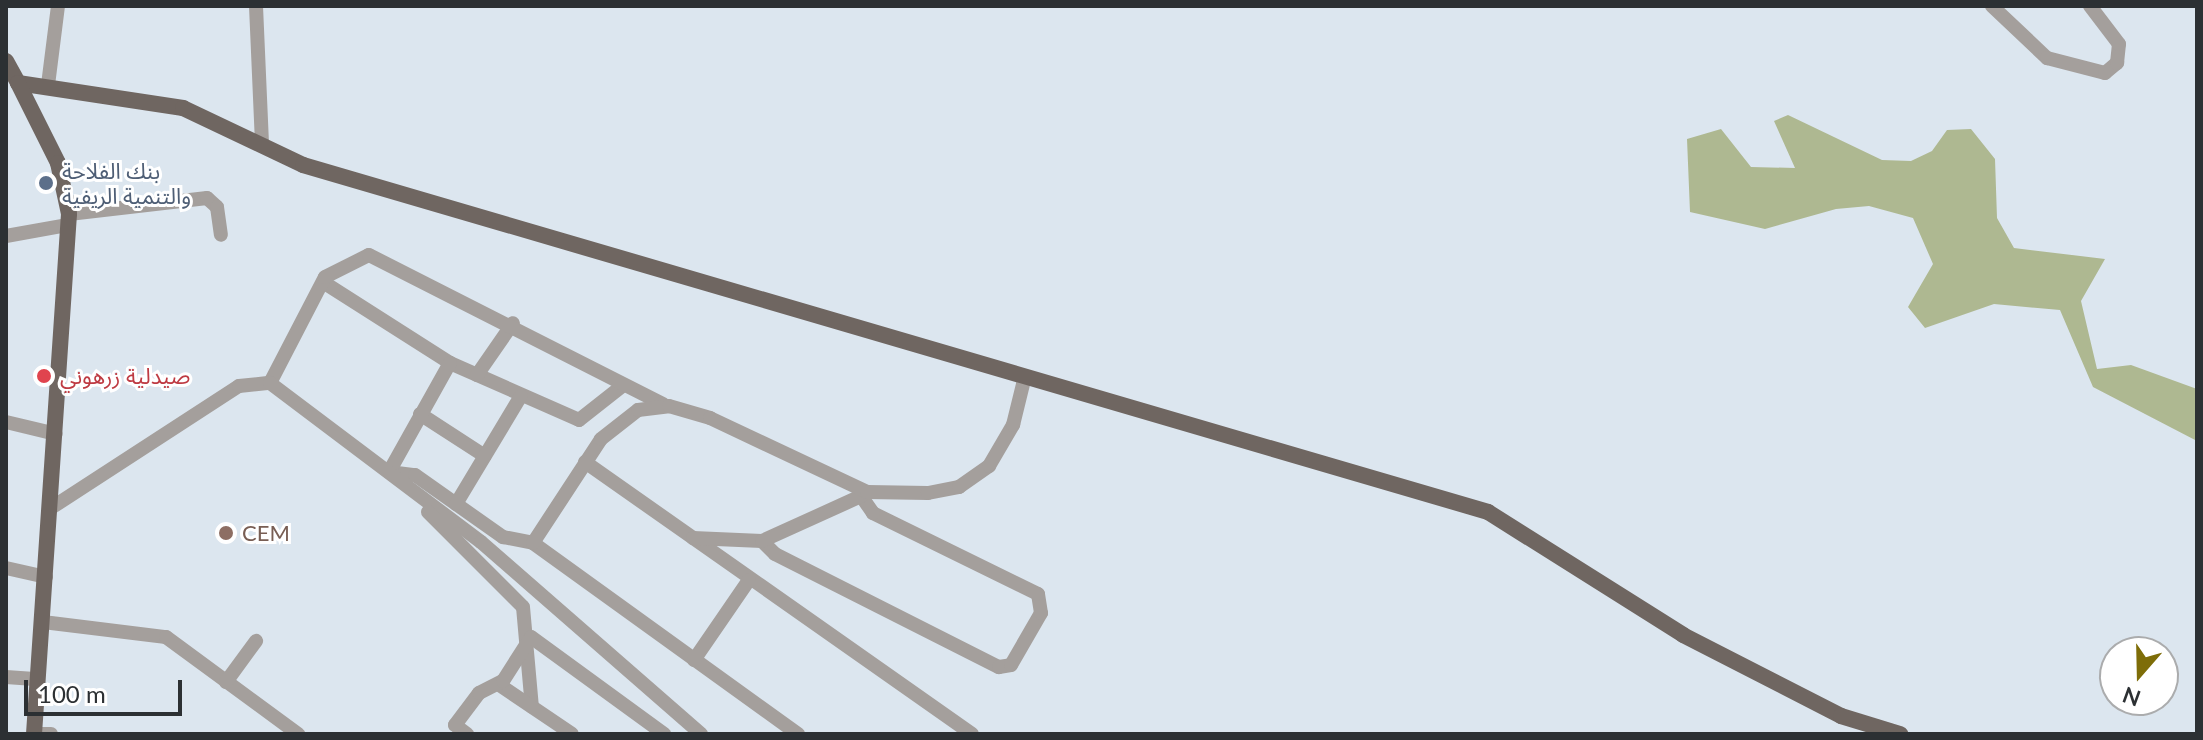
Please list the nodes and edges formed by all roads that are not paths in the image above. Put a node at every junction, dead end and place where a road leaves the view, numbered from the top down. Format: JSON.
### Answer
{"nodes":[{"id":1,"x":58,"y":6,"type":"edge"},
{"id":2,"x":256,"y":6,"type":"edge"},
{"id":3,"x":1992,"y":6,"type":"edge"},
{"id":4,"x":2090,"y":6,"type":"edge"},
{"id":5,"x":6,"y":61,"type":"edge"},
{"id":6,"x":18,"y":83,"type":"junction"},
{"id":7,"x":48,"y":85,"type":"junction"},
{"id":8,"x":262,"y":146,"type":"junction"},
{"id":9,"x":68,"y":220,"type":"junction"},
{"id":10,"x":221,"y":235,"type":"dead end"},
{"id":11,"x":6,"y":236,"type":"edge"},
{"id":12,"x":323,"y":282,"type":"junction"},
{"id":13,"x":513,"y":323,"type":"junction"},
{"id":14,"x":450,"y":363,"type":"junction"},
{"id":15,"x":477,"y":375,"type":"junction"},
{"id":16,"x":1025,"y":376,"type":"junction"},
{"id":17,"x":270,"y":383,"type":"junction"},
{"id":18,"x":622,"y":386,"type":"junction"},
{"id":19,"x":521,"y":396,"type":"junction"},
{"id":20,"x":669,"y":406,"type":"junction"},
{"id":21,"x":420,"y":414,"type":"junction"},
{"id":22,"x":6,"y":422,"type":"edge"},
{"id":23,"x":56,"y":434,"type":"junction"},
{"id":24,"x":485,"y":456,"type":"junction"},
{"id":25,"x":585,"y":462,"type":"junction"},
{"id":26,"x":389,"y":472,"type":"junction"},
{"id":27,"x":864,"y":494,"type":"junction"},
{"id":28,"x":456,"y":504,"type":"junction"},
{"id":29,"x":51,"y":508,"type":"junction"},
{"id":30,"x":693,"y":538,"type":"junction"},
{"id":31,"x":762,"y":541,"type":"junction"},
{"id":32,"x":533,"y":543,"type":"junction"},
{"id":33,"x":6,"y":568,"type":"edge"},
{"id":34,"x":46,"y":577,"type":"junction"},
{"id":35,"x":749,"y":580,"type":"junction"},
{"id":36,"x":43,"y":622,"type":"junction"},
{"id":37,"x":531,"y":637,"type":"junction"},
{"id":38,"x":256,"y":641,"type":"dead end"},
{"id":39,"x":694,"y":660,"type":"junction"},
{"id":40,"x":6,"y":677,"type":"edge"},
{"id":41,"x":38,"y":679,"type":"junction"},
{"id":42,"x":226,"y":682,"type":"junction"},
{"id":43,"x":498,"y":684,"type":"junction"},
{"id":44,"x":532,"y":707,"type":"junction"},
{"id":45,"x":37,"y":734,"type":"edge"},
{"id":46,"x":51,"y":734,"type":"edge"},
{"id":47,"x":298,"y":734,"type":"edge"},
{"id":48,"x":467,"y":734,"type":"edge"},
{"id":49,"x":572,"y":734,"type":"edge"},
{"id":50,"x":664,"y":734,"type":"edge"},
{"id":51,"x":701,"y":734,"type":"edge"},
{"id":52,"x":798,"y":734,"type":"edge"},
{"id":53,"x":972,"y":734,"type":"edge"},
{"id":54,"x":1900,"y":734,"type":"edge"}],
"edges":[{"from":1,"to":7,"type":"street"},
{"from":2,"to":8,"type":"street"},
{"from":3,"to":4,"type":"street"},
{"from":5,"to":6,"type":"main road"},
{"from":6,"to":7,"type":"main road"},
{"from":6,"to":9,"type":"main road"},
{"from":7,"to":8,"type":"main road"},
{"from":8,"to":16,"type":"main road"},
{"from":9,"to":10,"type":"street"},
{"from":9,"to":11,"type":"street"},
{"from":9,"to":23,"type":"main road"},
{"from":12,"to":13,"type":"street"},
{"from":12,"to":14,"type":"street"},
{"from":12,"to":17,"type":"street"},
{"from":13,"to":15,"type":"street"},
{"from":13,"to":18,"type":"street"},
{"from":14,"to":15,"type":"street"},
{"from":14,"to":21,"type":"street"},
{"from":15,"to":19,"type":"street"},
{"from":16,"to":27,"type":"street"},
{"from":16,"to":54,"type":"main road"},
{"from":17,"to":26,"type":"street"},
{"from":17,"to":29,"type":"street"},
{"from":18,"to":19,"type":"street"},
{"from":18,"to":20,"type":"street"},
{"from":19,"to":24,"type":"street"},
{"from":20,"to":25,"type":"street"},
{"from":20,"to":27,"type":"street"},
{"from":21,"to":24,"type":"street"},
{"from":21,"to":26,"type":"street"},
{"from":22,"to":23,"type":"street"},
{"from":23,"to":29,"type":"main road"},
{"from":24,"to":28,"type":"street"},
{"from":25,"to":30,"type":"street"},
{"from":25,"to":32,"type":"street"},
{"from":26,"to":28,"type":"street"},
{"from":26,"to":37,"type":"street"},
{"from":26,"to":51,"type":"street"},
{"from":27,"to":31,"type":"street"},
{"from":27,"to":31,"type":"street"},
{"from":28,"to":32,"type":"street"},
{"from":29,"to":34,"type":"main road"},
{"from":30,"to":31,"type":"street"},
{"from":30,"to":35,"type":"street"},
{"from":32,"to":39,"type":"street"},
{"from":33,"to":34,"type":"street"},
{"from":34,"to":36,"type":"main road"},
{"from":35,"to":39,"type":"street"},
{"from":35,"to":53,"type":"street"},
{"from":36,"to":41,"type":"main road"},
{"from":36,"to":42,"type":"street"},
{"from":37,"to":43,"type":"street"},
{"from":37,"to":44,"type":"street"},
{"from":37,"to":50,"type":"street"},
{"from":38,"to":42,"type":"street"},
{"from":39,"to":52,"type":"street"},
{"from":40,"to":41,"type":"street"},
{"from":41,"to":45,"type":"main road"},
{"from":42,"to":47,"type":"street"},
{"from":43,"to":44,"type":"street"},
{"from":43,"to":48,"type":"street"},
{"from":44,"to":49,"type":"street"},
{"from":45,"to":46,"type":"street"}]}
